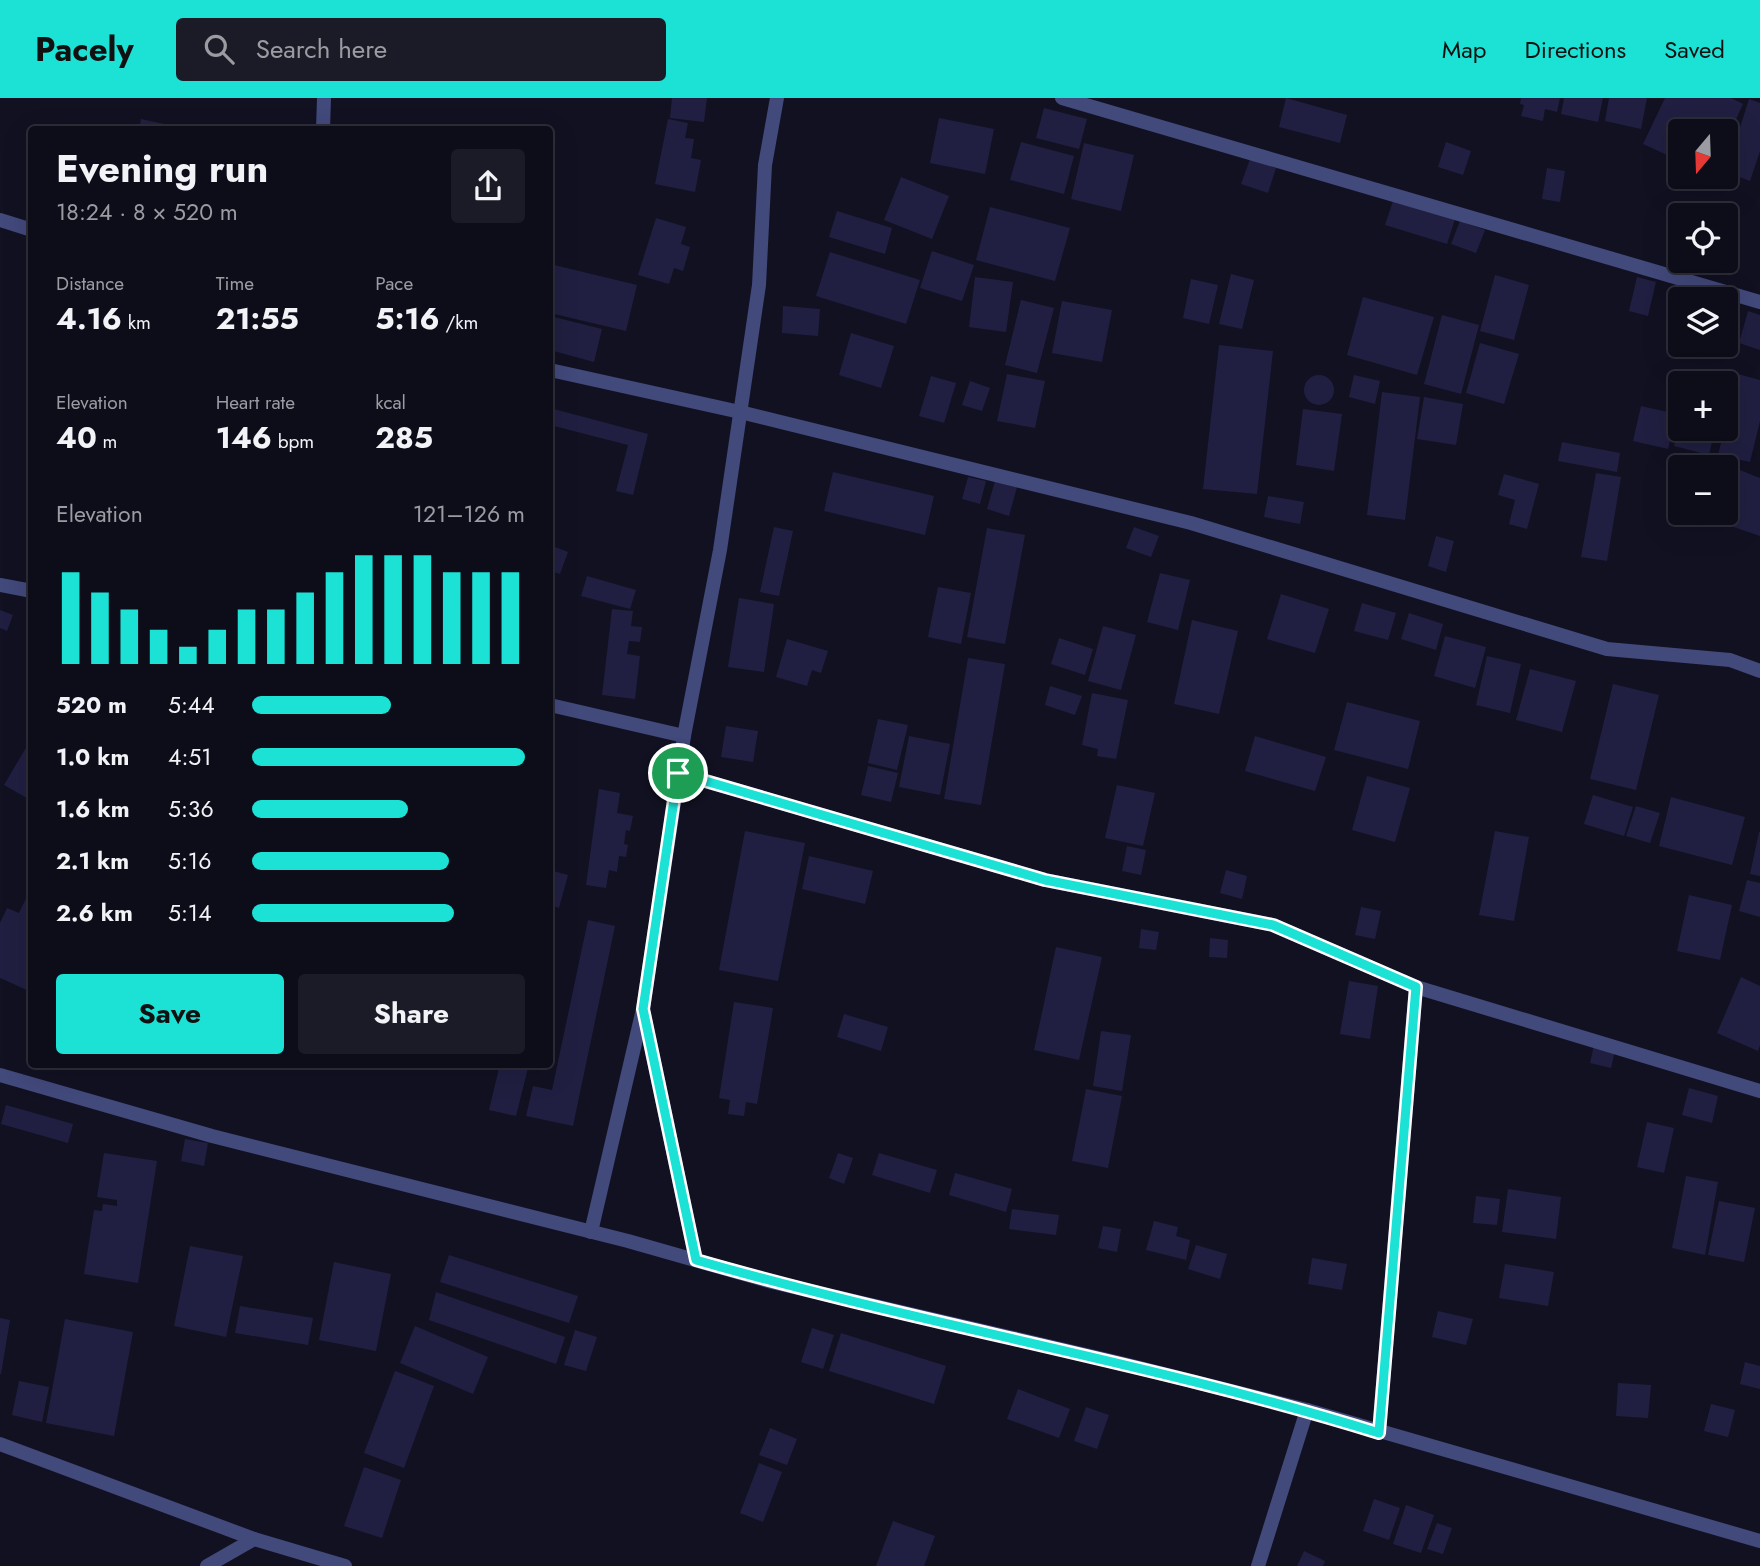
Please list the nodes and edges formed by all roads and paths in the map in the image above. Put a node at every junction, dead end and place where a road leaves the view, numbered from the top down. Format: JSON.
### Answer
{"nodes":[{"id":1,"x":324,"y":98,"type":"edge"},
{"id":2,"x":776,"y":98,"type":"edge"},
{"id":3,"x":1062,"y":98,"type":"edge"},
{"id":4,"x":323,"y":126,"type":"edge"},
{"id":5,"x":0,"y":220,"type":"edge"},
{"id":6,"x":28,"y":229,"type":"edge"},
{"id":7,"x":1760,"y":302,"type":"edge"},
{"id":8,"x":553,"y":371,"type":"edge"},
{"id":9,"x":740,"y":412,"type":"junction"},
{"id":10,"x":0,"y":585,"type":"edge"},
{"id":11,"x":28,"y":590,"type":"edge"},
{"id":12,"x":1760,"y":671,"type":"edge"},
{"id":13,"x":553,"y":706,"type":"edge"},
{"id":14,"x":684,"y":736,"type":"junction"},
{"id":15,"x":678,"y":773,"type":"junction"},
{"id":16,"x":1416,"y":987,"type":"junction"},
{"id":17,"x":643,"y":1009,"type":"junction"},
{"id":18,"x":0,"y":1075,"type":"edge"},
{"id":19,"x":1760,"y":1091,"type":"edge"},
{"id":20,"x":591,"y":1232,"type":"junction"},
{"id":21,"x":696,"y":1260,"type":"junction"},
{"id":22,"x":1307,"y":1410,"type":"junction"},
{"id":23,"x":1379,"y":1433,"type":"junction"},
{"id":24,"x":0,"y":1444,"type":"edge"},
{"id":25,"x":254,"y":1539,"type":"junction"},
{"id":26,"x":1760,"y":1541,"type":"edge"},
{"id":27,"x":207,"y":1566,"type":"edge"},
{"id":28,"x":345,"y":1566,"type":"edge"},
{"id":29,"x":1258,"y":1566,"type":"edge"}],
"edges":[{"from":1,"to":4,"type":"street"},
{"from":2,"to":9,"type":"street"},
{"from":3,"to":7,"type":"street"},
{"from":5,"to":6,"type":"street"},
{"from":8,"to":9,"type":"street"},
{"from":9,"to":12,"type":"street"},
{"from":9,"to":14,"type":"street"},
{"from":10,"to":11,"type":"street"},
{"from":13,"to":14,"type":"street"},
{"from":14,"to":15,"type":"street"},
{"from":15,"to":16,"type":"street"},
{"from":15,"to":17,"type":"street"},
{"from":16,"to":19,"type":"street"},
{"from":16,"to":23,"type":"street"},
{"from":17,"to":20,"type":"street"},
{"from":17,"to":21,"type":"street"},
{"from":18,"to":20,"type":"street"},
{"from":20,"to":21,"type":"street"},
{"from":21,"to":22,"type":"street"},
{"from":22,"to":23,"type":"street"},
{"from":22,"to":29,"type":"street"},
{"from":23,"to":26,"type":"street"},
{"from":24,"to":25,"type":"street"},
{"from":25,"to":27,"type":"street"},
{"from":25,"to":28,"type":"street"}]}
